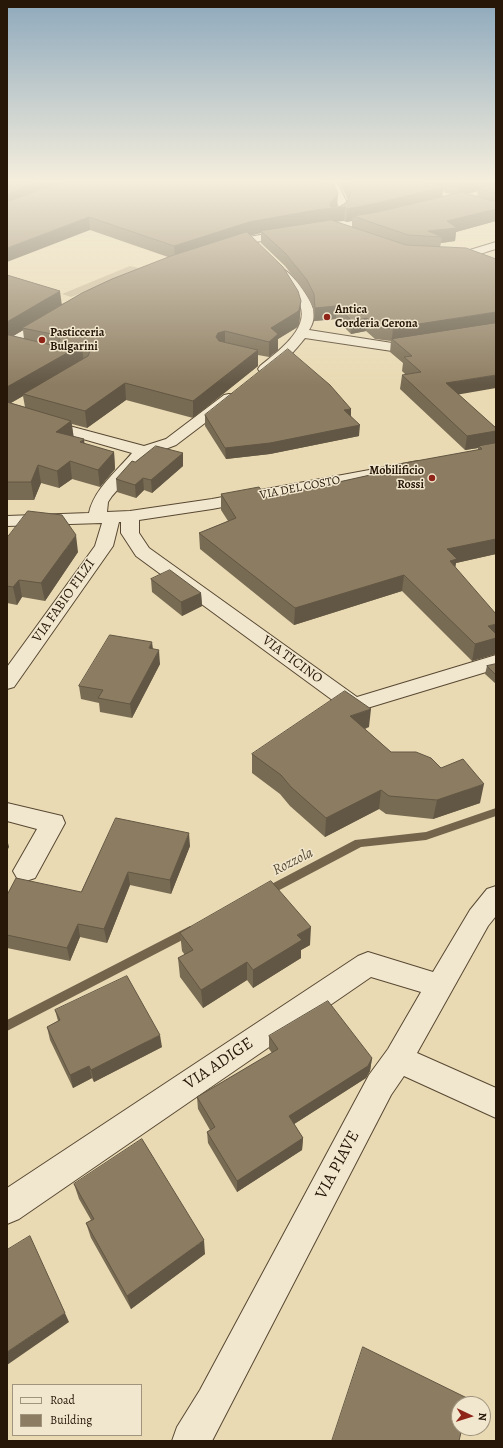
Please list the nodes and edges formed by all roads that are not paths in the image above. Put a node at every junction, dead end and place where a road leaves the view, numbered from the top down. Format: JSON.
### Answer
{"nodes":[{"id":1,"x":481,"y":250,"type":"edge"},
{"id":2,"x":434,"y":254,"type":"edge"},
{"id":3,"x":272,"y":261,"type":"edge"},
{"id":4,"x":58,"y":315,"type":"edge"},
{"id":5,"x":300,"y":333,"type":"junction"},
{"id":6,"x":429,"y":341,"type":"edge"},
{"id":7,"x":8,"y":345,"type":"edge"},
{"id":8,"x":29,"y":349,"type":"edge"},
{"id":9,"x":256,"y":360,"type":"edge"},
{"id":10,"x":272,"y":364,"type":"junction"},
{"id":11,"x":254,"y":378,"type":"edge"},
{"id":12,"x":242,"y":388,"type":"edge"},
{"id":13,"x":13,"y":409,"type":"edge"},
{"id":14,"x":142,"y":453,"type":"junction"},
{"id":15,"x":435,"y":462,"type":"edge"},
{"id":16,"x":113,"y":517,"type":"junction"},
{"id":17,"x":7,"y":520,"type":"edge"},
{"id":18,"x":496,"y":662,"type":"edge"},
{"id":19,"x":7,"y":682,"type":"edge"},
{"id":20,"x":7,"y":812,"type":"edge"},
{"id":21,"x":26,"y":871,"type":"dead end"},
{"id":22,"x":496,"y":897,"type":"edge"},
{"id":23,"x":440,"y":986,"type":"junction"},
{"id":24,"x":398,"y":1059,"type":"junction"},
{"id":25,"x":496,"y":1103,"type":"edge"},
{"id":26,"x":7,"y":1207,"type":"edge"},
{"id":27,"x":191,"y":1441,"type":"edge"}],
"edges":[{"from":1,"to":2,"type":"street"},
{"from":3,"to":5,"type":"street"},
{"from":4,"to":7,"type":"street"},
{"from":5,"to":6,"type":"street"},
{"from":5,"to":10,"type":"street"},
{"from":7,"to":8,"type":"street"},
{"from":9,"to":10,"type":"street"},
{"from":10,"to":11,"type":"street"},
{"from":12,"to":14,"type":"street"},
{"from":13,"to":14,"type":"street"},
{"from":14,"to":16,"type":"street","name":"VIA FABIO FILZI"},
{"from":15,"to":16,"type":"street","name":"VIA DEL COSTO"},
{"from":16,"to":17,"type":"street","name":"VIA DEL COSTO"},
{"from":16,"to":18,"type":"street","name":"VIA TICINO"},
{"from":16,"to":19,"type":"street","name":"VIA FABIO FILZI"},
{"from":20,"to":21,"type":"street"},
{"from":22,"to":23,"type":"street","name":"VIA PIAVE"},
{"from":23,"to":24,"type":"street","name":"VIA PIAVE"},
{"from":23,"to":26,"type":"street","name":"VIA ADIGE"},
{"from":24,"to":25,"type":"street"},
{"from":24,"to":27,"type":"street","name":"VIA PIAVE"}]}
